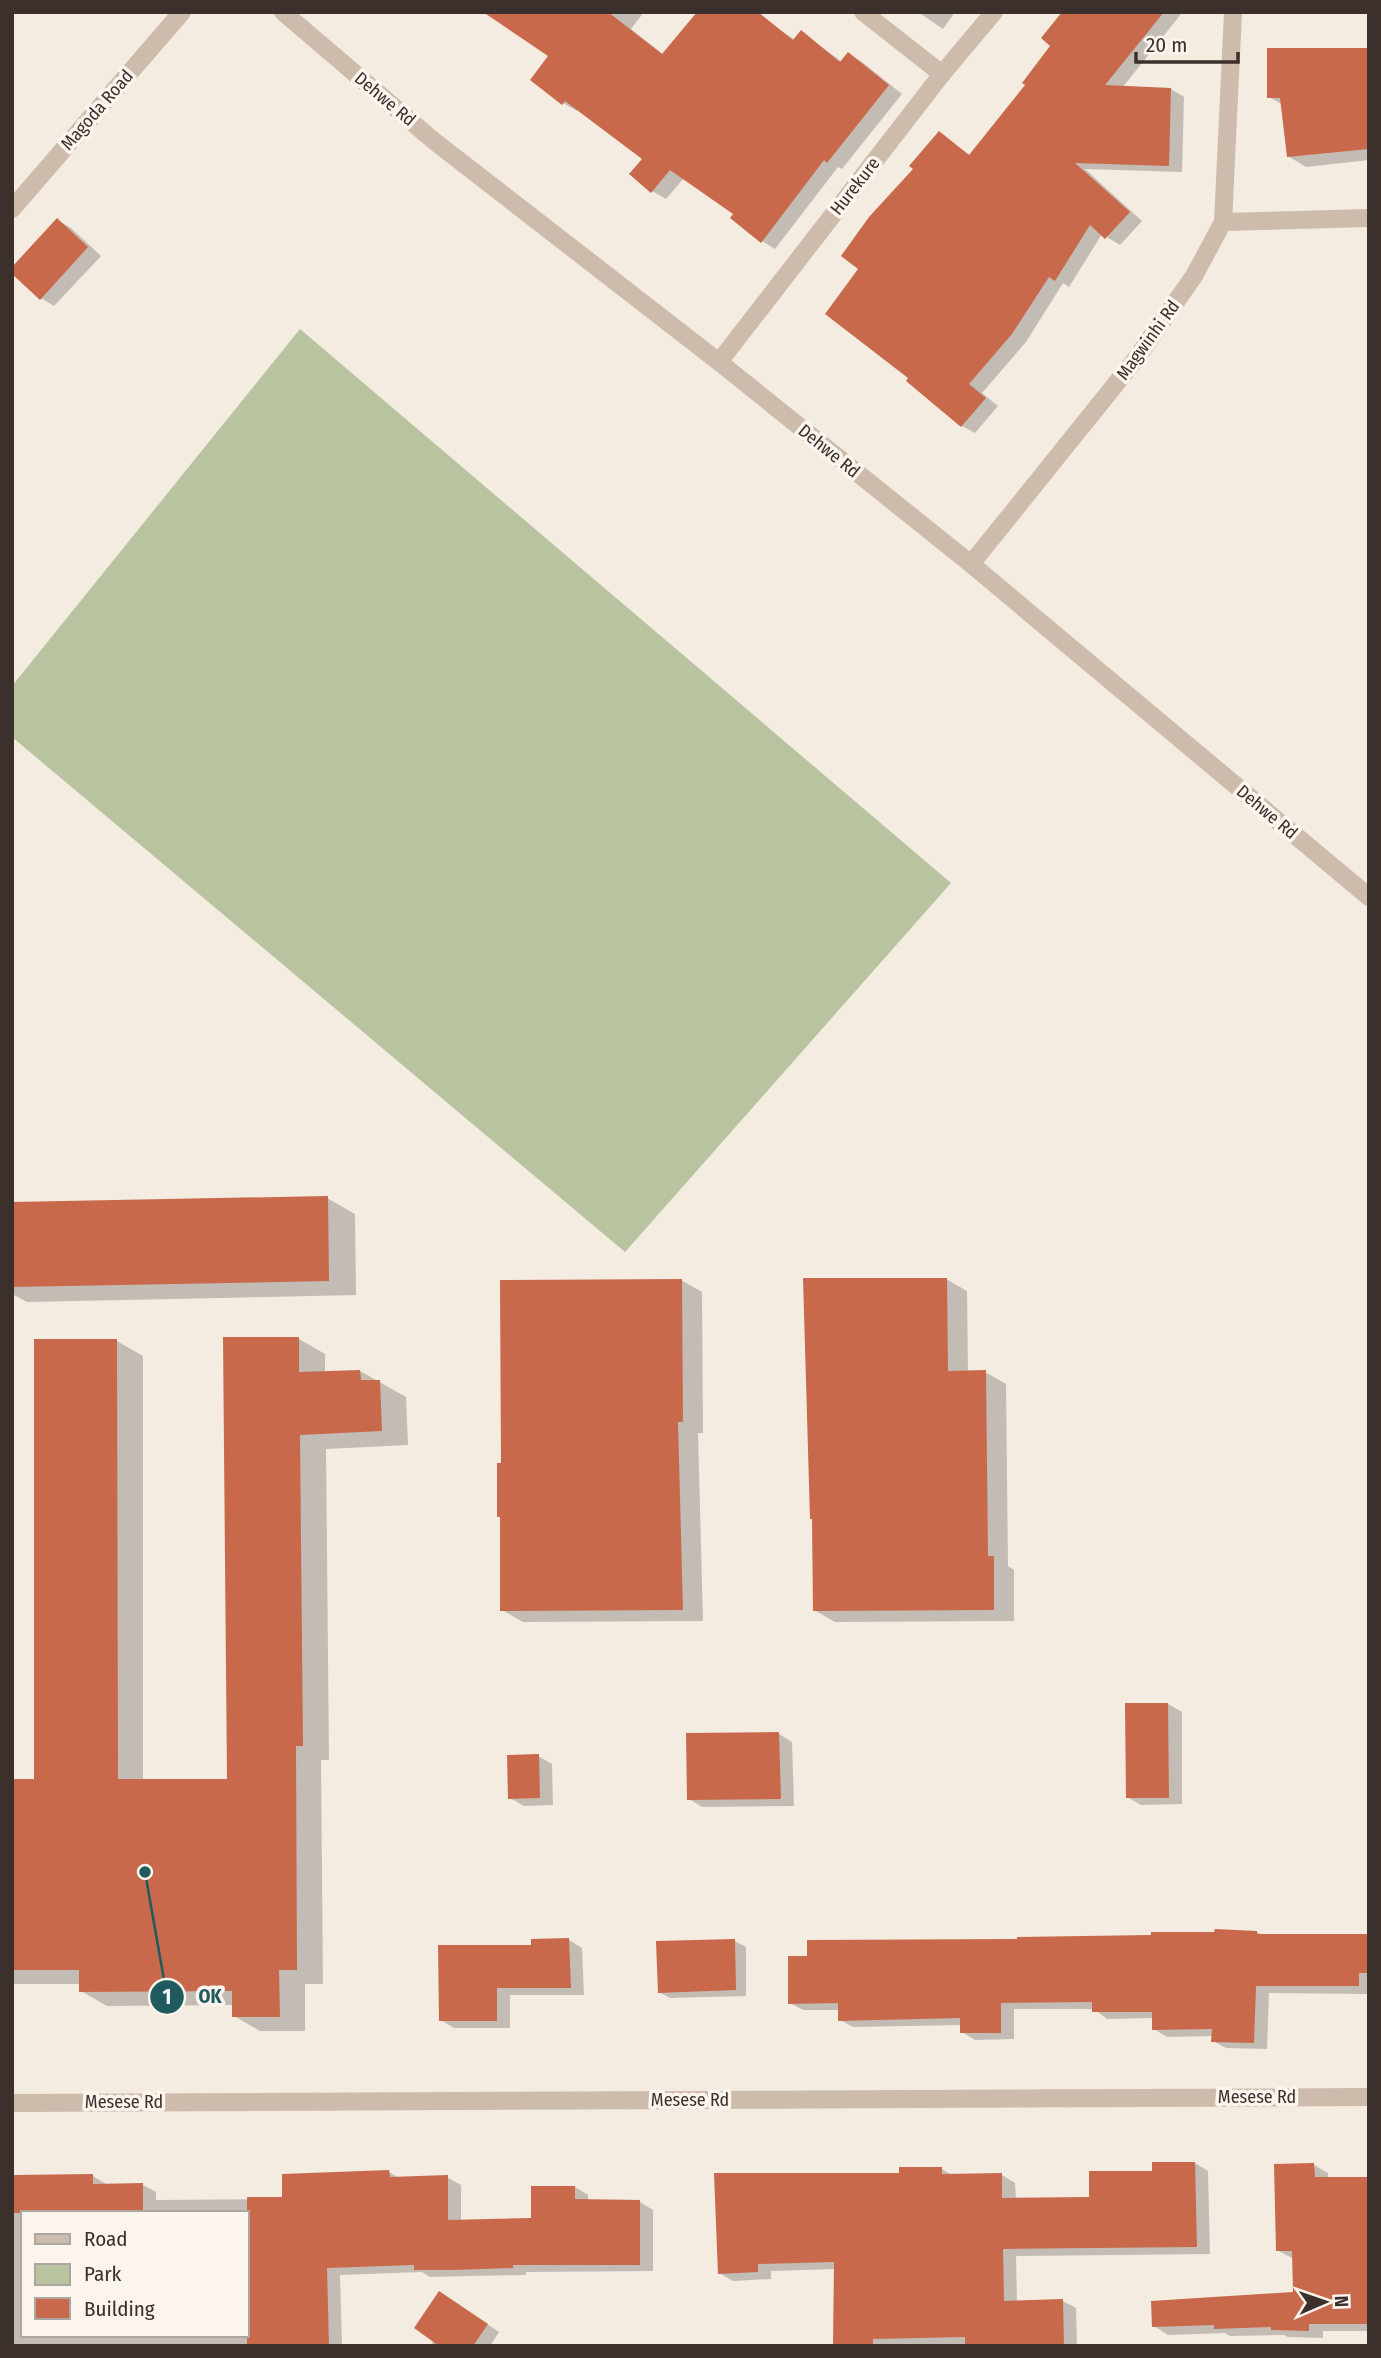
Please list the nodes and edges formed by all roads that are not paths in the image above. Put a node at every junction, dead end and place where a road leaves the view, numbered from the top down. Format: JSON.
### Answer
{"nodes":[{"id":1,"x":182,"y":12,"type":"edge"},
{"id":2,"x":283,"y":12,"type":"edge"},
{"id":3,"x":863,"y":12,"type":"edge"},
{"id":4,"x":994,"y":12,"type":"edge"},
{"id":5,"x":1233,"y":12,"type":"edge"},
{"id":6,"x":942,"y":74,"type":"junction"},
{"id":7,"x":12,"y":209,"type":"edge"},
{"id":8,"x":1369,"y":218,"type":"edge"},
{"id":9,"x":1223,"y":222,"type":"junction"},
{"id":10,"x":719,"y":362,"type":"junction"},
{"id":11,"x":971,"y":564,"type":"junction"},
{"id":12,"x":1369,"y":897,"type":"edge"},
{"id":13,"x":1369,"y":2097,"type":"edge"},
{"id":14,"x":12,"y":2102,"type":"edge"}],
"edges":[{"from":1,"to":7,"type":"street","name":"Magoda Road"},
{"from":2,"to":10,"type":"street","name":"Dehwe Rd"},
{"from":3,"to":6,"type":"street"},
{"from":4,"to":6,"type":"street","name":"Hurekure"},
{"from":5,"to":9,"type":"street"},
{"from":6,"to":10,"type":"street","name":"Hurekure"},
{"from":8,"to":9,"type":"street"},
{"from":9,"to":11,"type":"street","name":"Magwinhi Rd"},
{"from":10,"to":11,"type":"street","name":"Dehwe Rd"},
{"from":11,"to":12,"type":"street","name":"Dehwe Rd"},
{"from":13,"to":14,"type":"street","name":"Mesese Rd"}]}
